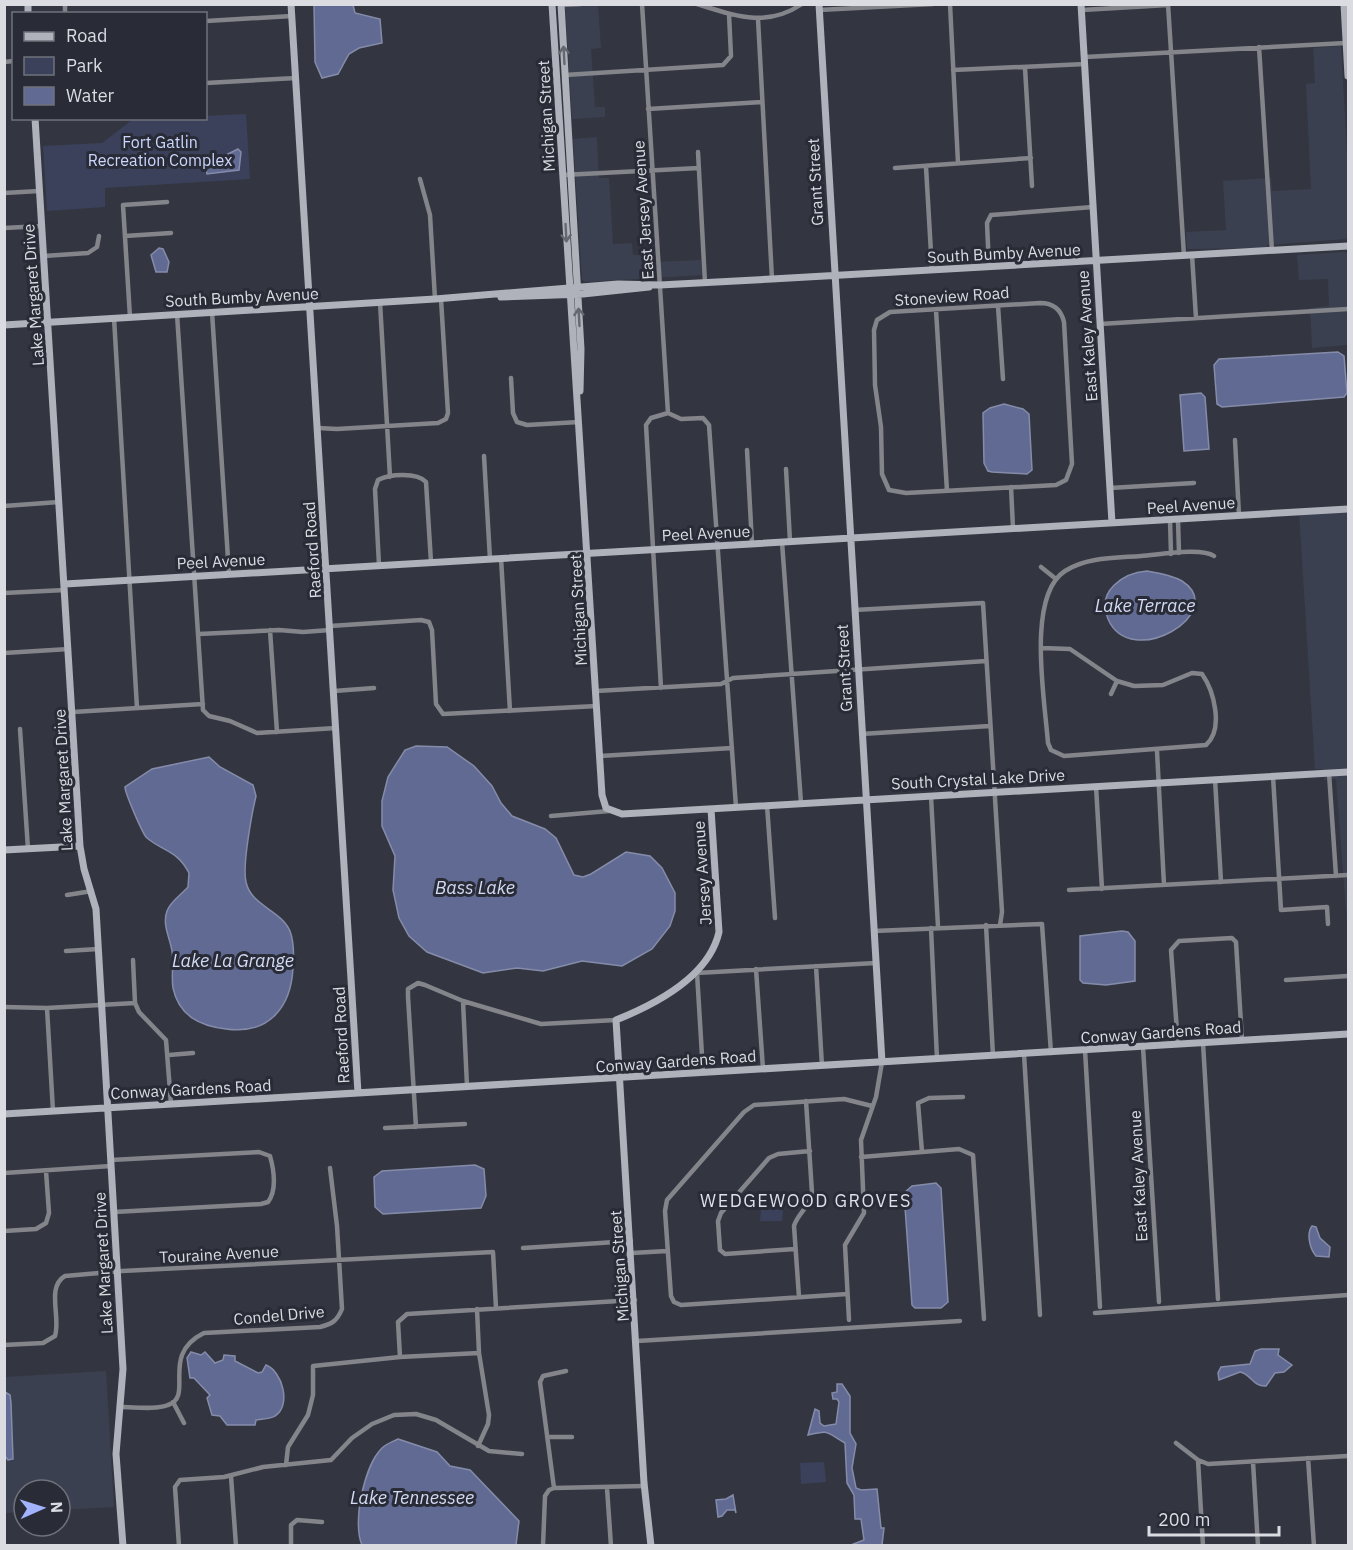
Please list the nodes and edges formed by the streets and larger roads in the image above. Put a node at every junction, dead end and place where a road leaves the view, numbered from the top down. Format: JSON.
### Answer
{"nodes":[{"id":1,"x":291,"y":4,"type":"edge"},
{"id":2,"x":581,"y":4,"type":"edge"},
{"id":3,"x":642,"y":4,"type":"edge"},
{"id":4,"x":697,"y":4,"type":"edge"},
{"id":5,"x":802,"y":4,"type":"edge"},
{"id":6,"x":933,"y":4,"type":"edge"},
{"id":7,"x":950,"y":4,"type":"edge"},
{"id":8,"x":1344,"y":4,"type":"edge"},
{"id":9,"x":552,"y":5,"type":"edge"},
{"id":10,"x":561,"y":5,"type":"edge"},
{"id":11,"x":1168,"y":5,"type":"edge"},
{"id":12,"x":819,"y":7,"type":"edge"},
{"id":13,"x":1082,"y":7,"type":"edge"},
{"id":14,"x":729,"y":14,"type":"junction"},
{"id":15,"x":292,"y":16,"type":"junction"},
{"id":16,"x":758,"y":20,"type":"junction"},
{"id":17,"x":207,"y":21,"type":"edge"},
{"id":18,"x":1259,"y":47,"type":"junction"},
{"id":19,"x":1347,"y":47,"type":"edge"},
{"id":20,"x":1171,"y":52,"type":"junction"},
{"id":21,"x":1085,"y":61,"type":"junction"},
{"id":22,"x":1025,"y":68,"type":"junction"},
{"id":23,"x":646,"y":69,"type":"junction"},
{"id":24,"x":953,"y":70,"type":"junction"},
{"id":25,"x":561,"y":76,"type":"junction"},
{"id":26,"x":1348,"y":76,"type":"edge"},
{"id":27,"x":296,"y":78,"type":"junction"},
{"id":28,"x":207,"y":83,"type":"edge"},
{"id":29,"x":762,"y":102,"type":"junction"},
{"id":30,"x":648,"y":109,"type":"junction"},
{"id":31,"x":35,"y":120,"type":"edge"},
{"id":32,"x":698,"y":152,"type":"dead end"},
{"id":33,"x":1031,"y":158,"type":"junction"},
{"id":34,"x":958,"y":163,"type":"junction"},
{"id":35,"x":926,"y":167,"type":"junction"},
{"id":36,"x":699,"y":168,"type":"junction"},
{"id":37,"x":895,"y":168,"type":"dead end"},
{"id":38,"x":652,"y":170,"type":"junction"},
{"id":39,"x":567,"y":175,"type":"junction"},
{"id":40,"x":420,"y":179,"type":"dead end"},
{"id":41,"x":1032,"y":186,"type":"dead end"},
{"id":42,"x":39,"y":191,"type":"junction"},
{"id":43,"x":4,"y":193,"type":"edge"},
{"id":44,"x":167,"y":202,"type":"dead end"},
{"id":45,"x":1093,"y":207,"type":"junction"},
{"id":46,"x":42,"y":226,"type":"junction"},
{"id":47,"x":4,"y":228,"type":"edge"},
{"id":48,"x":171,"y":233,"type":"dead end"},
{"id":49,"x":99,"y":236,"type":"dead end"},
{"id":50,"x":125,"y":236,"type":"junction"},
{"id":51,"x":1348,"y":246,"type":"edge"},
{"id":52,"x":1272,"y":251,"type":"junction"},
{"id":53,"x":1192,"y":255,"type":"junction"},
{"id":54,"x":44,"y":256,"type":"junction"},
{"id":55,"x":1184,"y":256,"type":"junction"},
{"id":56,"x":1096,"y":261,"type":"junction"},
{"id":57,"x":989,"y":267,"type":"junction"},
{"id":58,"x":932,"y":270,"type":"junction"},
{"id":59,"x":834,"y":276,"type":"junction"},
{"id":60,"x":772,"y":279,"type":"junction"},
{"id":61,"x":705,"y":283,"type":"junction"},
{"id":62,"x":660,"y":285,"type":"junction"},
{"id":63,"x":573,"y":287,"type":"junction"},
{"id":64,"x":574,"y":295,"type":"junction"},
{"id":65,"x":481,"y":296,"type":"junction"},
{"id":66,"x":438,"y":299,"type":"junction"},
{"id":67,"x":380,"y":302,"type":"junction"},
{"id":68,"x":310,"y":306,"type":"junction"},
{"id":69,"x":998,"y":306,"type":"junction"},
{"id":70,"x":1348,"y":309,"type":"edge"},
{"id":71,"x":936,"y":310,"type":"junction"},
{"id":72,"x":212,"y":312,"type":"junction"},
{"id":73,"x":177,"y":314,"type":"junction"},
{"id":74,"x":130,"y":317,"type":"junction"},
{"id":75,"x":114,"y":318,"type":"junction"},
{"id":76,"x":1196,"y":318,"type":"junction"},
{"id":77,"x":48,"y":322,"type":"junction"},
{"id":78,"x":1100,"y":324,"type":"junction"},
{"id":79,"x":4,"y":325,"type":"edge"},
{"id":80,"x":511,"y":378,"type":"dead end"},
{"id":81,"x":1003,"y":379,"type":"dead end"},
{"id":82,"x":668,"y":413,"type":"junction"},
{"id":83,"x":580,"y":422,"type":"junction"},
{"id":84,"x":387,"y":426,"type":"junction"},
{"id":85,"x":318,"y":428,"type":"junction"},
{"id":86,"x":1235,"y":440,"type":"dead end"},
{"id":87,"x":747,"y":450,"type":"dead end"},
{"id":88,"x":484,"y":456,"type":"dead end"},
{"id":89,"x":786,"y":469,"type":"dead end"},
{"id":90,"x":390,"y":477,"type":"junction"},
{"id":91,"x":1194,"y":483,"type":"dead end"},
{"id":92,"x":1011,"y":487,"type":"junction"},
{"id":93,"x":1110,"y":489,"type":"junction"},
{"id":94,"x":947,"y":491,"type":"junction"},
{"id":95,"x":59,"y":502,"type":"junction"},
{"id":96,"x":4,"y":506,"type":"edge"},
{"id":97,"x":1348,"y":508,"type":"edge"},
{"id":98,"x":1239,"y":515,"type":"junction"},
{"id":99,"x":1174,"y":520,"type":"junction"},
{"id":100,"x":1112,"y":523,"type":"junction"},
{"id":101,"x":1013,"y":528,"type":"junction"},
{"id":102,"x":850,"y":538,"type":"junction"},
{"id":103,"x":786,"y":542,"type":"junction"},
{"id":104,"x":752,"y":544,"type":"junction"},
{"id":105,"x":718,"y":546,"type":"junction"},
{"id":106,"x":653,"y":549,"type":"junction"},
{"id":107,"x":588,"y":552,"type":"junction"},
{"id":108,"x":1171,"y":554,"type":"junction"},
{"id":109,"x":1179,"y":554,"type":"junction"},
{"id":110,"x":1214,"y":556,"type":"dead end"},
{"id":111,"x":501,"y":558,"type":"junction"},
{"id":112,"x":490,"y":559,"type":"junction"},
{"id":113,"x":431,"y":562,"type":"junction"},
{"id":114,"x":379,"y":565,"type":"junction"},
{"id":115,"x":1041,"y":567,"type":"dead end"},
{"id":116,"x":326,"y":568,"type":"junction"},
{"id":117,"x":229,"y":574,"type":"junction"},
{"id":118,"x":195,"y":576,"type":"junction"},
{"id":119,"x":1056,"y":579,"type":"junction"},
{"id":120,"x":130,"y":580,"type":"junction"},
{"id":121,"x":65,"y":587,"type":"junction"},
{"id":122,"x":4,"y":593,"type":"edge"},
{"id":123,"x":854,"y":610,"type":"junction"},
{"id":124,"x":330,"y":628,"type":"junction"},
{"id":125,"x":270,"y":630,"type":"junction"},
{"id":126,"x":199,"y":634,"type":"junction"},
{"id":127,"x":1042,"y":648,"type":"junction"},
{"id":128,"x":69,"y":650,"type":"junction"},
{"id":129,"x":4,"y":653,"type":"edge"},
{"id":130,"x":986,"y":661,"type":"junction"},
{"id":131,"x":858,"y":669,"type":"junction"},
{"id":132,"x":792,"y":674,"type":"junction"},
{"id":133,"x":728,"y":681,"type":"junction"},
{"id":134,"x":1117,"y":681,"type":"junction"},
{"id":135,"x":374,"y":688,"type":"dead end"},
{"id":136,"x":661,"y":688,"type":"junction"},
{"id":137,"x":334,"y":691,"type":"junction"},
{"id":138,"x":596,"y":691,"type":"junction"},
{"id":139,"x":1112,"y":694,"type":"dead end"},
{"id":140,"x":203,"y":704,"type":"junction"},
{"id":141,"x":597,"y":706,"type":"junction"},
{"id":142,"x":137,"y":708,"type":"junction"},
{"id":143,"x":510,"y":711,"type":"junction"},
{"id":144,"x":73,"y":712,"type":"junction"},
{"id":145,"x":990,"y":726,"type":"junction"},
{"id":146,"x":336,"y":728,"type":"junction"},
{"id":147,"x":20,"y":729,"type":"dead end"},
{"id":148,"x":277,"y":732,"type":"junction"},
{"id":149,"x":861,"y":734,"type":"junction"},
{"id":150,"x":732,"y":748,"type":"junction"},
{"id":151,"x":1157,"y":751,"type":"junction"},
{"id":152,"x":600,"y":756,"type":"junction"},
{"id":153,"x":1348,"y":772,"type":"edge"},
{"id":154,"x":1329,"y":773,"type":"junction"},
{"id":155,"x":1273,"y":776,"type":"junction"},
{"id":156,"x":1215,"y":779,"type":"junction"},
{"id":157,"x":1158,"y":783,"type":"junction"},
{"id":158,"x":1096,"y":786,"type":"junction"},
{"id":159,"x":994,"y":792,"type":"junction"},
{"id":160,"x":932,"y":796,"type":"junction"},
{"id":161,"x":866,"y":800,"type":"junction"},
{"id":162,"x":801,"y":803,"type":"junction"},
{"id":163,"x":767,"y":805,"type":"junction"},
{"id":164,"x":736,"y":807,"type":"junction"},
{"id":165,"x":711,"y":809,"type":"junction"},
{"id":166,"x":609,"y":811,"type":"junction"},
{"id":167,"x":551,"y":816,"type":"dead end"},
{"id":168,"x":80,"y":846,"type":"junction"},
{"id":169,"x":28,"y":849,"type":"junction"},
{"id":170,"x":4,"y":850,"type":"edge"},
{"id":171,"x":1348,"y":875,"type":"edge"},
{"id":172,"x":1336,"y":876,"type":"junction"},
{"id":173,"x":1279,"y":878,"type":"junction"},
{"id":174,"x":1221,"y":882,"type":"junction"},
{"id":175,"x":1164,"y":885,"type":"junction"},
{"id":176,"x":1102,"y":889,"type":"junction"},
{"id":177,"x":1069,"y":890,"type":"dead end"},
{"id":178,"x":92,"y":891,"type":"junction"},
{"id":179,"x":67,"y":895,"type":"dead end"},
{"id":180,"x":775,"y":918,"type":"dead end"},
{"id":181,"x":1328,"y":924,"type":"dead end"},
{"id":182,"x":986,"y":925,"type":"junction"},
{"id":183,"x":1000,"y":925,"type":"junction"},
{"id":184,"x":930,"y":927,"type":"junction"},
{"id":185,"x":938,"y":927,"type":"junction"},
{"id":186,"x":874,"y":931,"type":"junction"},
{"id":187,"x":98,"y":949,"type":"junction"},
{"id":188,"x":66,"y":951,"type":"dead end"},
{"id":189,"x":133,"y":960,"type":"dead end"},
{"id":190,"x":876,"y":963,"type":"junction"},
{"id":191,"x":816,"y":966,"type":"junction"},
{"id":192,"x":756,"y":969,"type":"junction"},
{"id":193,"x":697,"y":973,"type":"junction"},
{"id":194,"x":1348,"y":976,"type":"edge"},
{"id":195,"x":1286,"y":980,"type":"dead end"},
{"id":196,"x":464,"y":1001,"type":"junction"},
{"id":197,"x":135,"y":1003,"type":"junction"},
{"id":198,"x":102,"y":1005,"type":"junction"},
{"id":199,"x":4,"y":1007,"type":"edge"},
{"id":200,"x":47,"y":1008,"type":"junction"},
{"id":201,"x":616,"y":1020,"type":"junction"},
{"id":202,"x":1348,"y":1035,"type":"edge"},
{"id":203,"x":1242,"y":1040,"type":"junction"},
{"id":204,"x":1203,"y":1043,"type":"junction"},
{"id":205,"x":1178,"y":1045,"type":"junction"},
{"id":206,"x":1143,"y":1047,"type":"junction"},
{"id":207,"x":1085,"y":1050,"type":"junction"},
{"id":208,"x":193,"y":1053,"type":"dead end"},
{"id":209,"x":1051,"y":1053,"type":"junction"},
{"id":210,"x":1024,"y":1054,"type":"junction"},
{"id":211,"x":169,"y":1055,"type":"junction"},
{"id":212,"x":993,"y":1056,"type":"junction"},
{"id":213,"x":937,"y":1059,"type":"junction"},
{"id":214,"x":882,"y":1062,"type":"junction"},
{"id":215,"x":822,"y":1066,"type":"junction"},
{"id":216,"x":763,"y":1069,"type":"junction"},
{"id":217,"x":703,"y":1072,"type":"junction"},
{"id":218,"x":620,"y":1079,"type":"junction"},
{"id":219,"x":467,"y":1086,"type":"junction"},
{"id":220,"x":414,"y":1090,"type":"junction"},
{"id":221,"x":358,"y":1093,"type":"junction"},
{"id":222,"x":963,"y":1097,"type":"dead end"},
{"id":223,"x":806,"y":1101,"type":"junction"},
{"id":224,"x":171,"y":1104,"type":"junction"},
{"id":225,"x":872,"y":1106,"type":"junction"},
{"id":226,"x":108,"y":1108,"type":"junction"},
{"id":227,"x":53,"y":1111,"type":"junction"},
{"id":228,"x":4,"y":1114,"type":"edge"},
{"id":229,"x":465,"y":1124,"type":"dead end"},
{"id":230,"x":416,"y":1127,"type":"junction"},
{"id":231,"x":385,"y":1128,"type":"dead end"},
{"id":232,"x":810,"y":1151,"type":"junction"},
{"id":233,"x":922,"y":1152,"type":"junction"},
{"id":234,"x":861,"y":1157,"type":"junction"},
{"id":235,"x":111,"y":1163,"type":"junction"},
{"id":236,"x":330,"y":1168,"type":"dead end"},
{"id":237,"x":46,"y":1171,"type":"junction"},
{"id":238,"x":4,"y":1173,"type":"edge"},
{"id":239,"x":114,"y":1212,"type":"junction"},
{"id":240,"x":4,"y":1231,"type":"edge"},
{"id":241,"x":631,"y":1241,"type":"junction"},
{"id":242,"x":522,"y":1248,"type":"dead end"},
{"id":243,"x":795,"y":1249,"type":"junction"},
{"id":244,"x":667,"y":1251,"type":"junction"},
{"id":245,"x":632,"y":1253,"type":"junction"},
{"id":246,"x":338,"y":1259,"type":"junction"},
{"id":247,"x":117,"y":1272,"type":"junction"},
{"id":248,"x":847,"y":1294,"type":"junction"},
{"id":249,"x":1348,"y":1295,"type":"edge"},
{"id":250,"x":799,"y":1297,"type":"junction"},
{"id":251,"x":1218,"y":1299,"type":"dead end"},
{"id":252,"x":635,"y":1300,"type":"junction"},
{"id":253,"x":1159,"y":1302,"type":"dead end"},
{"id":254,"x":1100,"y":1307,"type":"dead end"},
{"id":255,"x":496,"y":1308,"type":"junction"},
{"id":256,"x":477,"y":1309,"type":"junction"},
{"id":257,"x":1095,"y":1313,"type":"dead end"},
{"id":258,"x":1040,"y":1315,"type":"dead end"},
{"id":259,"x":984,"y":1319,"type":"dead end"},
{"id":260,"x":849,"y":1320,"type":"dead end"},
{"id":261,"x":960,"y":1321,"type":"dead end"},
{"id":262,"x":637,"y":1341,"type":"junction"},
{"id":263,"x":4,"y":1345,"type":"edge"},
{"id":264,"x":479,"y":1353,"type":"junction"},
{"id":265,"x":400,"y":1357,"type":"junction"},
{"id":266,"x":566,"y":1371,"type":"dead end"},
{"id":267,"x":173,"y":1402,"type":"junction"},
{"id":268,"x":121,"y":1407,"type":"junction"},
{"id":269,"x":184,"y":1423,"type":"dead end"},
{"id":270,"x":547,"y":1437,"type":"junction"},
{"id":271,"x":572,"y":1437,"type":"dead end"},
{"id":272,"x":1176,"y":1443,"type":"dead end"},
{"id":273,"x":478,"y":1446,"type":"junction"},
{"id":274,"x":522,"y":1454,"type":"dead end"},
{"id":275,"x":1348,"y":1456,"type":"edge"},
{"id":276,"x":1308,"y":1458,"type":"junction"},
{"id":277,"x":1198,"y":1460,"type":"junction"},
{"id":278,"x":1253,"y":1462,"type":"junction"},
{"id":279,"x":286,"y":1465,"type":"junction"},
{"id":280,"x":231,"y":1476,"type":"junction"},
{"id":281,"x":645,"y":1486,"type":"junction"},
{"id":282,"x":554,"y":1488,"type":"junction"},
{"id":283,"x":607,"y":1488,"type":"junction"},
{"id":284,"x":646,"y":1510,"type":"junction"},
{"id":285,"x":322,"y":1522,"type":"dead end"},
{"id":286,"x":123,"y":1545,"type":"edge"},
{"id":287,"x":179,"y":1545,"type":"edge"},
{"id":288,"x":236,"y":1545,"type":"edge"},
{"id":289,"x":291,"y":1545,"type":"edge"},
{"id":290,"x":543,"y":1545,"type":"edge"},
{"id":291,"x":611,"y":1545,"type":"edge"},
{"id":292,"x":646,"y":1545,"type":"edge"},
{"id":293,"x":651,"y":1545,"type":"edge"},
{"id":294,"x":1203,"y":1545,"type":"edge"},
{"id":295,"x":1258,"y":1545,"type":"edge"},
{"id":296,"x":1314,"y":1545,"type":"edge"}],
"edges":[{"from":1,"to":15,"type":"street","name":"Raeford Road"},
{"from":2,"to":10,"type":"street"},
{"from":3,"to":23,"type":"street","name":"East Jersey Avenue"},
{"from":4,"to":14,"type":"street"},
{"from":5,"to":16,"type":"street"},
{"from":6,"to":12,"type":"street"},
{"from":7,"to":24,"type":"street"},
{"from":8,"to":19,"type":"street"},
{"from":9,"to":10,"type":"street"},
{"from":9,"to":25,"type":"street","name":"Michigan Street"},
{"from":25,"to":10,"type":"street","name":"Michigan Street","one_way":true},
{"from":11,"to":13,"type":"street"},
{"from":11,"to":20,"type":"street"},
{"from":12,"to":59,"type":"street","name":"Grant Street"},
{"from":13,"to":21,"type":"street","name":"East Kaley Avenue"},
{"from":14,"to":16,"type":"street"},
{"from":14,"to":23,"type":"street"},
{"from":15,"to":17,"type":"street"},
{"from":15,"to":27,"type":"street","name":"Raeford Road"},
{"from":16,"to":29,"type":"street"},
{"from":18,"to":19,"type":"street"},
{"from":18,"to":20,"type":"street"},
{"from":18,"to":52,"type":"street"},
{"from":19,"to":26,"type":"street"},
{"from":20,"to":21,"type":"street"},
{"from":20,"to":55,"type":"street"},
{"from":21,"to":22,"type":"street"},
{"from":21,"to":45,"type":"street","name":"East Kaley Avenue"},
{"from":22,"to":24,"type":"street"},
{"from":22,"to":33,"type":"street"},
{"from":23,"to":25,"type":"street"},
{"from":23,"to":30,"type":"street","name":"East Jersey Avenue"},
{"from":24,"to":34,"type":"street"},
{"from":25,"to":39,"type":"street","name":"Michigan Street"},
{"from":27,"to":28,"type":"street"},
{"from":27,"to":68,"type":"street","name":"Raeford Road"},
{"from":29,"to":30,"type":"street"},
{"from":29,"to":60,"type":"street"},
{"from":30,"to":38,"type":"street","name":"East Jersey Avenue"},
{"from":31,"to":42,"type":"street","name":"Lake Margaret Drive"},
{"from":32,"to":36,"type":"street"},
{"from":33,"to":34,"type":"street"},
{"from":33,"to":41,"type":"street"},
{"from":34,"to":35,"type":"street"},
{"from":35,"to":37,"type":"street"},
{"from":35,"to":58,"type":"street"},
{"from":36,"to":38,"type":"street"},
{"from":36,"to":61,"type":"street"},
{"from":38,"to":39,"type":"street"},
{"from":38,"to":62,"type":"street","name":"East Jersey Avenue"},
{"from":39,"to":63,"type":"street","name":"Michigan Street"},
{"from":40,"to":66,"type":"street"},
{"from":42,"to":43,"type":"street"},
{"from":42,"to":46,"type":"street","name":"Lake Margaret Drive"},
{"from":44,"to":50,"type":"street"},
{"from":45,"to":56,"type":"street","name":"East Kaley Avenue"},
{"from":45,"to":57,"type":"street"},
{"from":46,"to":47,"type":"street"},
{"from":46,"to":54,"type":"street","name":"Lake Margaret Drive"},
{"from":48,"to":50,"type":"street"},
{"from":49,"to":54,"type":"street"},
{"from":50,"to":74,"type":"street"},
{"from":51,"to":52,"type":"street","name":"South Bumby Avenue"},
{"from":52,"to":53,"type":"street","name":"South Bumby Avenue"},
{"from":53,"to":55,"type":"street","name":"South Bumby Avenue"},
{"from":53,"to":76,"type":"street"},
{"from":54,"to":77,"type":"street","name":"Lake Margaret Drive"},
{"from":55,"to":56,"type":"street","name":"South Bumby Avenue"},
{"from":56,"to":57,"type":"street","name":"South Bumby Avenue"},
{"from":56,"to":78,"type":"street","name":"East Kaley Avenue"},
{"from":57,"to":58,"type":"street","name":"South Bumby Avenue"},
{"from":58,"to":59,"type":"street","name":"South Bumby Avenue"},
{"from":59,"to":60,"type":"street","name":"South Bumby Avenue"},
{"from":59,"to":102,"type":"street","name":"Grant Street"},
{"from":60,"to":61,"type":"street","name":"South Bumby Avenue"},
{"from":61,"to":62,"type":"street","name":"South Bumby Avenue"},
{"from":62,"to":63,"type":"street","name":"South Bumby Avenue"},
{"from":62,"to":64,"type":"street","name":"South Bumby Avenue"},
{"from":62,"to":82,"type":"street","name":"East Jersey Avenue"},
{"from":63,"to":64,"type":"street","name":"Michigan Street"},
{"from":63,"to":65,"type":"street","name":"South Bumby Avenue"},
{"from":64,"to":65,"type":"street","name":"South Bumby Avenue"},
{"from":64,"to":83,"type":"street","name":"Michigan Street"},
{"from":65,"to":66,"type":"street","name":"South Bumby Avenue"},
{"from":66,"to":67,"type":"street","name":"South Bumby Avenue"},
{"from":66,"to":84,"type":"street"},
{"from":67,"to":68,"type":"street","name":"South Bumby Avenue"},
{"from":67,"to":84,"type":"street"},
{"from":68,"to":72,"type":"street","name":"South Bumby Avenue"},
{"from":68,"to":85,"type":"street","name":"Raeford Road"},
{"from":69,"to":71,"type":"street","name":"Stoneview Road"},
{"from":69,"to":81,"type":"street"},
{"from":69,"to":92,"type":"street","name":"Stoneview Road"},
{"from":70,"to":76,"type":"street"},
{"from":71,"to":94,"type":"street"},
{"from":71,"to":94,"type":"street","name":"Stoneview Road"},
{"from":72,"to":73,"type":"street","name":"South Bumby Avenue"},
{"from":72,"to":117,"type":"street"},
{"from":73,"to":74,"type":"street","name":"South Bumby Avenue"},
{"from":73,"to":118,"type":"street"},
{"from":74,"to":75,"type":"street","name":"South Bumby Avenue"},
{"from":75,"to":77,"type":"street","name":"South Bumby Avenue"},
{"from":75,"to":120,"type":"street"},
{"from":76,"to":78,"type":"street"},
{"from":77,"to":79,"type":"street","name":"South Bumby Avenue"},
{"from":77,"to":95,"type":"street","name":"Lake Margaret Drive"},
{"from":78,"to":93,"type":"street","name":"East Kaley Avenue"},
{"from":80,"to":83,"type":"street"},
{"from":82,"to":105,"type":"street"},
{"from":82,"to":106,"type":"street"},
{"from":83,"to":107,"type":"street","name":"Michigan Street"},
{"from":84,"to":85,"type":"street"},
{"from":84,"to":90,"type":"street"},
{"from":85,"to":116,"type":"street","name":"Raeford Road"},
{"from":86,"to":98,"type":"street"},
{"from":87,"to":104,"type":"street"},
{"from":88,"to":112,"type":"street"},
{"from":89,"to":103,"type":"street"},
{"from":90,"to":113,"type":"street"},
{"from":90,"to":114,"type":"street"},
{"from":91,"to":93,"type":"street"},
{"from":92,"to":94,"type":"street","name":"Stoneview Road"},
{"from":92,"to":101,"type":"street"},
{"from":93,"to":100,"type":"street","name":"East Kaley Avenue"},
{"from":95,"to":96,"type":"street"},
{"from":95,"to":121,"type":"street","name":"Lake Margaret Drive"},
{"from":97,"to":98,"type":"street","name":"Peel Avenue"},
{"from":98,"to":99,"type":"street","name":"Peel Avenue"},
{"from":99,"to":100,"type":"street","name":"Peel Avenue"},
{"from":99,"to":108,"type":"street"},
{"from":99,"to":109,"type":"street"},
{"from":100,"to":101,"type":"street","name":"Peel Avenue"},
{"from":101,"to":102,"type":"street","name":"Peel Avenue"},
{"from":102,"to":103,"type":"street","name":"Peel Avenue"},
{"from":102,"to":123,"type":"street","name":"Grant Street"},
{"from":103,"to":104,"type":"street","name":"Peel Avenue"},
{"from":103,"to":132,"type":"street"},
{"from":104,"to":105,"type":"street","name":"Peel Avenue"},
{"from":105,"to":106,"type":"street","name":"Peel Avenue"},
{"from":105,"to":133,"type":"street"},
{"from":106,"to":107,"type":"street","name":"Peel Avenue"},
{"from":106,"to":136,"type":"street"},
{"from":107,"to":111,"type":"street","name":"Peel Avenue"},
{"from":107,"to":138,"type":"street","name":"Michigan Street"},
{"from":108,"to":109,"type":"street"},
{"from":108,"to":119,"type":"street"},
{"from":109,"to":110,"type":"street"},
{"from":111,"to":112,"type":"street","name":"Peel Avenue"},
{"from":111,"to":143,"type":"street"},
{"from":112,"to":113,"type":"street","name":"Peel Avenue"},
{"from":113,"to":114,"type":"street","name":"Peel Avenue"},
{"from":114,"to":116,"type":"street","name":"Peel Avenue"},
{"from":115,"to":119,"type":"street"},
{"from":116,"to":117,"type":"street","name":"Peel Avenue"},
{"from":116,"to":124,"type":"street","name":"Raeford Road"},
{"from":117,"to":118,"type":"street","name":"Peel Avenue"},
{"from":118,"to":120,"type":"street","name":"Peel Avenue"},
{"from":118,"to":126,"type":"street"},
{"from":119,"to":127,"type":"street"},
{"from":120,"to":121,"type":"street","name":"Peel Avenue"},
{"from":120,"to":142,"type":"street"},
{"from":121,"to":122,"type":"street"},
{"from":121,"to":128,"type":"street","name":"Lake Margaret Drive"},
{"from":123,"to":130,"type":"street"},
{"from":123,"to":131,"type":"street","name":"Grant Street"},
{"from":124,"to":125,"type":"street"},
{"from":124,"to":137,"type":"street","name":"Raeford Road"},
{"from":124,"to":143,"type":"street"},
{"from":125,"to":126,"type":"street"},
{"from":125,"to":148,"type":"street"},
{"from":126,"to":140,"type":"street"},
{"from":127,"to":134,"type":"street"},
{"from":127,"to":151,"type":"street"},
{"from":128,"to":129,"type":"street"},
{"from":128,"to":144,"type":"street","name":"Lake Margaret Drive"},
{"from":130,"to":131,"type":"street"},
{"from":130,"to":145,"type":"street"},
{"from":131,"to":132,"type":"street"},
{"from":131,"to":149,"type":"street","name":"Grant Street"},
{"from":132,"to":133,"type":"street"},
{"from":132,"to":162,"type":"street"},
{"from":133,"to":136,"type":"street"},
{"from":133,"to":150,"type":"street"},
{"from":134,"to":139,"type":"street"},
{"from":134,"to":151,"type":"street"},
{"from":135,"to":137,"type":"street"},
{"from":136,"to":138,"type":"street"},
{"from":137,"to":146,"type":"street","name":"Raeford Road"},
{"from":138,"to":141,"type":"street","name":"Michigan Street"},
{"from":140,"to":142,"type":"street"},
{"from":140,"to":148,"type":"street"},
{"from":141,"to":143,"type":"street"},
{"from":141,"to":152,"type":"street","name":"Michigan Street"},
{"from":142,"to":144,"type":"street"},
{"from":144,"to":168,"type":"street","name":"Lake Margaret Drive"},
{"from":145,"to":149,"type":"street"},
{"from":145,"to":159,"type":"street"},
{"from":146,"to":148,"type":"street"},
{"from":146,"to":221,"type":"street","name":"Raeford Road"},
{"from":147,"to":169,"type":"street"},
{"from":149,"to":161,"type":"street","name":"Grant Street"},
{"from":150,"to":152,"type":"street"},
{"from":150,"to":164,"type":"street"},
{"from":151,"to":157,"type":"street"},
{"from":152,"to":166,"type":"street","name":"Michigan Street"},
{"from":153,"to":154,"type":"street","name":"South Crystal Lake Drive"},
{"from":154,"to":155,"type":"street","name":"South Crystal Lake Drive"},
{"from":154,"to":172,"type":"street"},
{"from":155,"to":156,"type":"street","name":"South Crystal Lake Drive"},
{"from":155,"to":173,"type":"street"},
{"from":156,"to":157,"type":"street","name":"South Crystal Lake Drive"},
{"from":156,"to":174,"type":"street"},
{"from":157,"to":158,"type":"street","name":"South Crystal Lake Drive"},
{"from":157,"to":175,"type":"street"},
{"from":158,"to":159,"type":"street","name":"South Crystal Lake Drive"},
{"from":158,"to":176,"type":"street"},
{"from":159,"to":160,"type":"street","name":"South Crystal Lake Drive"},
{"from":159,"to":183,"type":"street"},
{"from":160,"to":161,"type":"street","name":"South Crystal Lake Drive"},
{"from":160,"to":185,"type":"street"},
{"from":161,"to":162,"type":"street","name":"South Crystal Lake Drive"},
{"from":161,"to":186,"type":"street","name":"Grant Street"},
{"from":162,"to":163,"type":"street","name":"South Crystal Lake Drive"},
{"from":163,"to":164,"type":"street","name":"South Crystal Lake Drive"},
{"from":163,"to":180,"type":"street"},
{"from":164,"to":165,"type":"street","name":"South Crystal Lake Drive"},
{"from":165,"to":166,"type":"street","name":"South Crystal Lake Drive"},
{"from":165,"to":193,"type":"street","name":"Jersey Avenue"},
{"from":166,"to":167,"type":"street"},
{"from":168,"to":169,"type":"street"},
{"from":168,"to":178,"type":"street","name":"Lake Margaret Drive"},
{"from":169,"to":170,"type":"street"},
{"from":171,"to":172,"type":"street"},
{"from":172,"to":173,"type":"street"},
{"from":173,"to":174,"type":"street"},
{"from":173,"to":181,"type":"street"},
{"from":174,"to":175,"type":"street"},
{"from":175,"to":176,"type":"street"},
{"from":176,"to":177,"type":"street"},
{"from":178,"to":179,"type":"street"},
{"from":178,"to":187,"type":"street","name":"Lake Margaret Drive"},
{"from":182,"to":183,"type":"street"},
{"from":182,"to":185,"type":"street"},
{"from":182,"to":212,"type":"street"},
{"from":183,"to":209,"type":"street"},
{"from":184,"to":185,"type":"street"},
{"from":184,"to":186,"type":"street"},
{"from":184,"to":213,"type":"street"},
{"from":186,"to":190,"type":"street","name":"Grant Street"},
{"from":187,"to":188,"type":"street"},
{"from":187,"to":198,"type":"street","name":"Lake Margaret Drive"},
{"from":189,"to":197,"type":"street"},
{"from":190,"to":191,"type":"street"},
{"from":190,"to":214,"type":"street","name":"Grant Street"},
{"from":191,"to":192,"type":"street"},
{"from":191,"to":215,"type":"street"},
{"from":192,"to":193,"type":"street"},
{"from":192,"to":216,"type":"street"},
{"from":193,"to":201,"type":"street"},
{"from":193,"to":217,"type":"street"},
{"from":194,"to":195,"type":"street"},
{"from":196,"to":201,"type":"street"},
{"from":196,"to":219,"type":"street"},
{"from":196,"to":220,"type":"street"},
{"from":197,"to":198,"type":"street"},
{"from":197,"to":211,"type":"street"},
{"from":198,"to":200,"type":"street"},
{"from":198,"to":226,"type":"street","name":"Lake Margaret Drive"},
{"from":199,"to":200,"type":"street"},
{"from":200,"to":227,"type":"street"},
{"from":201,"to":218,"type":"street","name":"Michigan Street"},
{"from":202,"to":203,"type":"street","name":"Conway Gardens Road"},
{"from":203,"to":204,"type":"street","name":"Conway Gardens Road"},
{"from":203,"to":205,"type":"street"},
{"from":204,"to":205,"type":"street","name":"Conway Gardens Road"},
{"from":204,"to":251,"type":"street"},
{"from":205,"to":206,"type":"street","name":"Conway Gardens Road"},
{"from":206,"to":207,"type":"street","name":"Conway Gardens Road"},
{"from":206,"to":253,"type":"street","name":"East Kaley Avenue"},
{"from":207,"to":209,"type":"street","name":"Conway Gardens Road"},
{"from":207,"to":254,"type":"street"},
{"from":208,"to":211,"type":"street"},
{"from":209,"to":210,"type":"street","name":"Conway Gardens Road"},
{"from":210,"to":212,"type":"street","name":"Conway Gardens Road"},
{"from":210,"to":258,"type":"street"},
{"from":211,"to":224,"type":"street"},
{"from":212,"to":213,"type":"street","name":"Conway Gardens Road"},
{"from":213,"to":214,"type":"street","name":"Conway Gardens Road"},
{"from":214,"to":215,"type":"street","name":"Conway Gardens Road"},
{"from":214,"to":225,"type":"street","name":"Grant Street"},
{"from":215,"to":216,"type":"street","name":"Conway Gardens Road"},
{"from":216,"to":217,"type":"street","name":"Conway Gardens Road"},
{"from":217,"to":218,"type":"street","name":"Conway Gardens Road"},
{"from":218,"to":219,"type":"street","name":"Conway Gardens Road"},
{"from":218,"to":241,"type":"street","name":"Michigan Street"},
{"from":219,"to":220,"type":"street","name":"Conway Gardens Road"},
{"from":220,"to":221,"type":"street","name":"Conway Gardens Road"},
{"from":220,"to":230,"type":"street"},
{"from":221,"to":224,"type":"street","name":"Conway Gardens Road"},
{"from":222,"to":233,"type":"street"},
{"from":223,"to":225,"type":"street"},
{"from":223,"to":232,"type":"street"},
{"from":223,"to":244,"type":"street"},
{"from":224,"to":226,"type":"street","name":"Conway Gardens Road"},
{"from":225,"to":234,"type":"street","name":"Grant Street"},
{"from":226,"to":227,"type":"street","name":"Conway Gardens Road"},
{"from":226,"to":235,"type":"street","name":"Lake Margaret Drive"},
{"from":227,"to":228,"type":"street","name":"Conway Gardens Road"},
{"from":229,"to":230,"type":"street"},
{"from":230,"to":231,"type":"street"},
{"from":232,"to":243,"type":"street"},
{"from":232,"to":243,"type":"street"},
{"from":233,"to":234,"type":"street"},
{"from":233,"to":259,"type":"street"},
{"from":234,"to":248,"type":"street","name":"Grant Street"},
{"from":235,"to":237,"type":"street"},
{"from":235,"to":239,"type":"street","name":"Lake Margaret Drive"},
{"from":235,"to":239,"type":"street"},
{"from":236,"to":246,"type":"street","name":"Condel Drive"},
{"from":237,"to":238,"type":"street"},
{"from":237,"to":240,"type":"street"},
{"from":239,"to":247,"type":"street","name":"Lake Margaret Drive"},
{"from":241,"to":242,"type":"street"},
{"from":241,"to":245,"type":"street","name":"Michigan Street"},
{"from":243,"to":250,"type":"street"},
{"from":244,"to":245,"type":"street"},
{"from":244,"to":250,"type":"street"},
{"from":245,"to":252,"type":"street","name":"Michigan Street"},
{"from":246,"to":247,"type":"street","name":"Touraine Avenue"},
{"from":246,"to":255,"type":"street","name":"Touraine Avenue"},
{"from":246,"to":267,"type":"street","name":"Condel Drive"},
{"from":247,"to":263,"type":"street","name":"Touraine Avenue"},
{"from":247,"to":268,"type":"street","name":"Lake Margaret Drive"},
{"from":248,"to":250,"type":"street"},
{"from":248,"to":260,"type":"street","name":"Grant Street"},
{"from":249,"to":257,"type":"street"},
{"from":252,"to":255,"type":"street"},
{"from":252,"to":262,"type":"street","name":"Michigan Street"},
{"from":255,"to":256,"type":"street"},
{"from":256,"to":264,"type":"street"},
{"from":256,"to":265,"type":"street"},
{"from":261,"to":262,"type":"street"},
{"from":262,"to":281,"type":"street","name":"Michigan Street"},
{"from":264,"to":265,"type":"street"},
{"from":264,"to":273,"type":"street"},
{"from":265,"to":279,"type":"street"},
{"from":266,"to":270,"type":"street"},
{"from":267,"to":268,"type":"street"},
{"from":267,"to":269,"type":"street"},
{"from":268,"to":286,"type":"street","name":"Lake Margaret Drive"},
{"from":270,"to":271,"type":"street"},
{"from":270,"to":282,"type":"street"},
{"from":272,"to":277,"type":"street"},
{"from":273,"to":274,"type":"street"},
{"from":273,"to":279,"type":"street"},
{"from":275,"to":276,"type":"street"},
{"from":276,"to":278,"type":"street"},
{"from":276,"to":296,"type":"street"},
{"from":277,"to":278,"type":"street"},
{"from":277,"to":294,"type":"street"},
{"from":278,"to":295,"type":"street"},
{"from":279,"to":280,"type":"street"},
{"from":280,"to":287,"type":"street"},
{"from":280,"to":288,"type":"street"},
{"from":281,"to":283,"type":"street"},
{"from":281,"to":284,"type":"street","name":"Michigan Street"},
{"from":282,"to":283,"type":"street"},
{"from":282,"to":290,"type":"street"},
{"from":283,"to":291,"type":"street"},
{"from":284,"to":292,"type":"street","name":"Michigan Street"},
{"from":284,"to":293,"type":"street","name":"Michigan Street"},
{"from":285,"to":289,"type":"street"}]}
